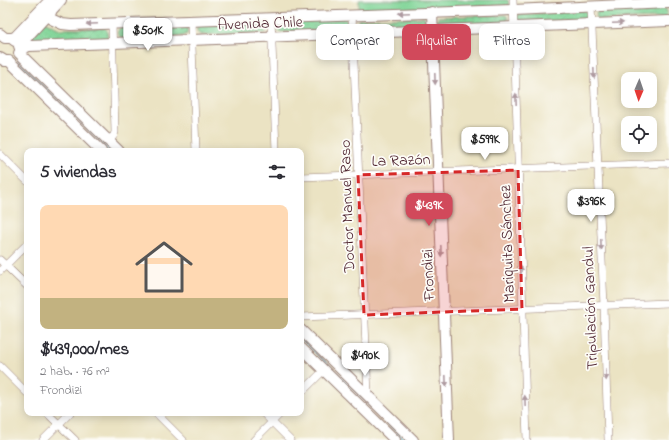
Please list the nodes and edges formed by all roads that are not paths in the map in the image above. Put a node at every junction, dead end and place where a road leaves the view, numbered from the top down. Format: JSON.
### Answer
{"nodes":[{"id":1,"x":50,"y":0,"type":"edge"},
{"id":2,"x":62,"y":0,"type":"edge"},
{"id":3,"x":669,"y":3,"type":"edge"},
{"id":4,"x":513,"y":5,"type":"edge"},
{"id":5,"x":591,"y":6,"type":"junction"},
{"id":6,"x":51,"y":12,"type":"junction"},
{"id":7,"x":432,"y":12,"type":"junction"},
{"id":8,"x":352,"y":15,"type":"junction"},
{"id":9,"x":271,"y":18,"type":"junction"},
{"id":10,"x":191,"y":21,"type":"junction"},
{"id":11,"x":669,"y":21,"type":"edge"},
{"id":12,"x":112,"y":24,"type":"junction"},
{"id":13,"x":352,"y":24,"type":"edge"},
{"id":14,"x":433,"y":24,"type":"edge"},
{"id":15,"x":514,"y":24,"type":"edge"},
{"id":16,"x":592,"y":24,"type":"junction"},
{"id":17,"x":545,"y":26,"type":"edge"},
{"id":18,"x":316,"y":34,"type":"edge"},
{"id":19,"x":272,"y":36,"type":"junction"},
{"id":20,"x":4,"y":38,"type":"edge"},
{"id":21,"x":192,"y":40,"type":"junction"},
{"id":22,"x":113,"y":43,"type":"junction"},
{"id":23,"x":19,"y":49,"type":"junction"},
{"id":24,"x":353,"y":60,"type":"edge"},
{"id":25,"x":434,"y":60,"type":"edge"},
{"id":26,"x":515,"y":60,"type":"edge"},
{"id":27,"x":3,"y":62,"type":"edge"},
{"id":28,"x":106,"y":138,"type":"junction"},
{"id":29,"x":97,"y":148,"type":"edge"},
{"id":30,"x":116,"y":148,"type":"edge"},
{"id":31,"x":196,"y":148,"type":"edge"},
{"id":32,"x":276,"y":148,"type":"edge"},
{"id":33,"x":0,"y":154,"type":"edge"},
{"id":34,"x":669,"y":163,"type":"edge"},
{"id":35,"x":598,"y":166,"type":"junction"},
{"id":36,"x":518,"y":170,"type":"junction"},
{"id":37,"x":438,"y":172,"type":"junction"},
{"id":38,"x":358,"y":175,"type":"junction"},
{"id":39,"x":304,"y":177,"type":"edge"},
{"id":40,"x":24,"y":178,"type":"edge"},
{"id":41,"x":24,"y":247,"type":"edge"},
{"id":42,"x":0,"y":260,"type":"edge"},
{"id":43,"x":6,"y":265,"type":"junction"},
{"id":44,"x":0,"y":271,"type":"edge"},
{"id":45,"x":24,"y":283,"type":"edge"},
{"id":46,"x":669,"y":303,"type":"edge"},
{"id":47,"x":604,"y":306,"type":"junction"},
{"id":48,"x":522,"y":309,"type":"junction"},
{"id":49,"x":444,"y":312,"type":"junction"},
{"id":50,"x":364,"y":315,"type":"junction"},
{"id":51,"x":304,"y":317,"type":"edge"},
{"id":52,"x":304,"y":333,"type":"edge"},
{"id":53,"x":304,"y":351,"type":"edge"},
{"id":54,"x":0,"y":366,"type":"edge"},
{"id":55,"x":324,"y":370,"type":"junction"},
{"id":56,"x":24,"y":390,"type":"edge"},
{"id":57,"x":304,"y":390,"type":"edge"},
{"id":58,"x":368,"y":395,"type":"junction"},
{"id":59,"x":51,"y":416,"type":"edge"},
{"id":60,"x":67,"y":416,"type":"edge"},
{"id":61,"x":159,"y":416,"type":"edge"},
{"id":62,"x":266,"y":416,"type":"edge"},
{"id":63,"x":278,"y":416,"type":"edge"},
{"id":64,"x":272,"y":422,"type":"junction"},
{"id":65,"x":59,"y":424,"type":"junction"},
{"id":66,"x":43,"y":440,"type":"edge"},
{"id":67,"x":75,"y":440,"type":"edge"},
{"id":68,"x":183,"y":440,"type":"edge"},
{"id":69,"x":254,"y":440,"type":"edge"},
{"id":70,"x":290,"y":440,"type":"edge"},
{"id":71,"x":395,"y":440,"type":"edge"},
{"id":72,"x":413,"y":440,"type":"edge"},
{"id":73,"x":448,"y":440,"type":"edge"},
{"id":74,"x":527,"y":440,"type":"edge"},
{"id":75,"x":608,"y":440,"type":"edge"}],
"edges":[{"from":1,"to":20,"type":"main road"},
{"from":2,"to":6,"type":"main road"},
{"from":3,"to":5,"type":"main road","name":"Avenida Chile"},
{"from":4,"to":5,"type":"main road","name":"Avenida Chile"},
{"from":4,"to":7,"type":"main road","name":"Avenida Chile"},
{"from":4,"to":15,"type":"street","name":"Mariquita Sánchez"},
{"from":5,"to":16,"type":"street","name":"Tripulación Gandul"},
{"from":12,"to":6,"type":"main road","name":"Avenida Chile","one_way":true},
{"from":6,"to":23,"type":"main road"},
{"from":7,"to":8,"type":"main road","name":"Avenida Chile","one_way":true},
{"from":7,"to":14,"type":"main road","name":"Frondizi"},
{"from":8,"to":9,"type":"main road","name":"Avenida Chile"},
{"from":8,"to":13,"type":"street","name":"Doctor Manuel Raso"},
{"from":9,"to":10,"type":"main road","name":"Avenida Chile"},
{"from":9,"to":19,"type":"street"},
{"from":10,"to":12,"type":"main road","name":"Avenida Chile"},
{"from":10,"to":21,"type":"street"},
{"from":16,"to":11,"type":"main road","name":"Avenida Chile","one_way":true},
{"from":12,"to":22,"type":"street"},
{"from":16,"to":17,"type":"main road","name":"Avenida Chile"},
{"from":16,"to":35,"type":"street","name":"Tripulación Gandul","one_way":true},
{"from":18,"to":19,"type":"main road","name":"Avenida Chile"},
{"from":19,"to":21,"type":"main road","name":"Avenida Chile"},
{"from":19,"to":32,"type":"street"},
{"from":20,"to":23,"type":"main road"},
{"from":21,"to":22,"type":"main road","name":"Avenida Chile"},
{"from":21,"to":31,"type":"street"},
{"from":22,"to":23,"type":"main road","name":"Avenida Chile"},
{"from":22,"to":28,"type":"street"},
{"from":23,"to":27,"type":"main road"},
{"from":23,"to":28,"type":"main road"},
{"from":24,"to":38,"type":"street","name":"Doctor Manuel Raso"},
{"from":25,"to":37,"type":"main road","name":"Frondizi","one_way":true},
{"from":36,"to":26,"type":"street","name":"Mariquita Sánchez","one_way":true},
{"from":27,"to":29,"type":"main road"},
{"from":28,"to":30,"type":"main road"},
{"from":33,"to":40,"type":"street"},
{"from":34,"to":35,"type":"street","name":"La Razón"},
{"from":35,"to":36,"type":"street","name":"La Razón"},
{"from":35,"to":47,"type":"street","name":"Tripulación Gandul","one_way":true},
{"from":36,"to":37,"type":"street","name":"La Razón"},
{"from":48,"to":36,"type":"street","name":"Mariquita Sánchez","one_way":true},
{"from":37,"to":38,"type":"street","name":"La Razón"},
{"from":37,"to":49,"type":"main road","name":"Frondizi","one_way":true},
{"from":38,"to":39,"type":"street","name":"La Razón"},
{"from":38,"to":50,"type":"street","name":"Doctor Manuel Raso"},
{"from":41,"to":43,"type":"street"},
{"from":42,"to":43,"type":"street"},
{"from":43,"to":44,"type":"street"},
{"from":43,"to":45,"type":"street"},
{"from":46,"to":47,"type":"street"},
{"from":47,"to":48,"type":"street"},
{"from":47,"to":75,"type":"street","name":"Tripulación Gandul","one_way":true},
{"from":48,"to":49,"type":"street"},
{"from":74,"to":48,"type":"street","name":"Mariquita Sánchez","one_way":true},
{"from":49,"to":50,"type":"street"},
{"from":49,"to":73,"type":"main road","name":"Frondizi","one_way":true},
{"from":50,"to":51,"type":"street"},
{"from":50,"to":58,"type":"street","name":"Doctor Manuel Raso"},
{"from":52,"to":58,"type":"main road"},
{"from":53,"to":55,"type":"main road"},
{"from":54,"to":56,"type":"street"},
{"from":55,"to":57,"type":"street"},
{"from":55,"to":71,"type":"main road"},
{"from":58,"to":72,"type":"main road"},
{"from":59,"to":65,"type":"street"},
{"from":60,"to":65,"type":"street"},
{"from":61,"to":68,"type":"street"},
{"from":62,"to":64,"type":"street"},
{"from":63,"to":64,"type":"street"},
{"from":64,"to":69,"type":"street"},
{"from":64,"to":70,"type":"street"},
{"from":65,"to":66,"type":"street"},
{"from":65,"to":67,"type":"street"}]}
